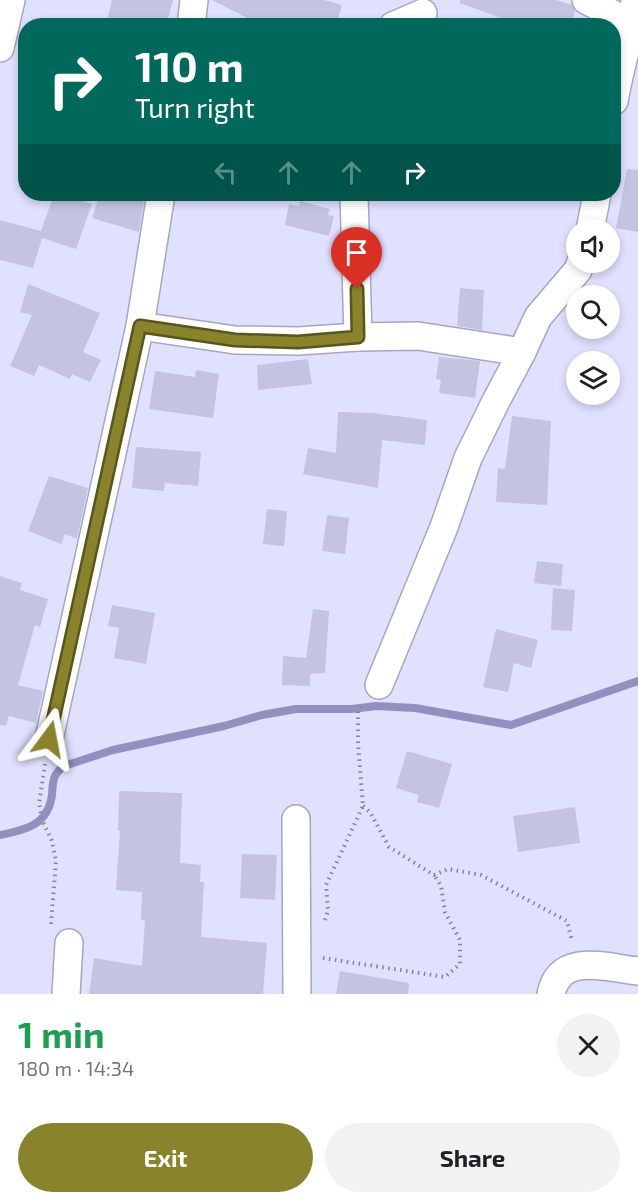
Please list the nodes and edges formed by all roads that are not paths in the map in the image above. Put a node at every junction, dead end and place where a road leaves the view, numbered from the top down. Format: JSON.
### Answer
{"nodes":[{"id":1,"x":11,"y":0,"type":"edge"},
{"id":2,"x":194,"y":0,"type":"edge"},
{"id":3,"x":586,"y":0,"type":"edge"},
{"id":4,"x":633,"y":12,"type":"edge"},
{"id":5,"x":423,"y":14,"type":"dead end"},
{"id":6,"x":192,"y":18,"type":"edge"},
{"id":7,"x":413,"y":18,"type":"edge"},
{"id":8,"x":0,"y":48,"type":"edge"},
{"id":9,"x":621,"y":61,"type":"edge"},
{"id":10,"x":160,"y":201,"type":"edge"},
{"id":11,"x":354,"y":201,"type":"edge"},
{"id":12,"x":596,"y":201,"type":"edge"},
{"id":13,"x":592,"y":219,"type":"edge"},
{"id":14,"x":575,"y":273,"type":"edge"},
{"id":15,"x":140,"y":326,"type":"junction"},
{"id":16,"x":358,"y":337,"type":"junction"},
{"id":17,"x":522,"y":352,"type":"junction"},
{"id":18,"x":379,"y":685,"type":"road end"},
{"id":19,"x":49,"y":739,"type":"road end"},
{"id":20,"x":297,"y":819,"type":"dead end"},
{"id":21,"x":69,"y":943,"type":"road end"},
{"id":22,"x":638,"y":971,"type":"edge"},
{"id":23,"x":66,"y":994,"type":"edge"},
{"id":24,"x":297,"y":994,"type":"edge"},
{"id":25,"x":551,"y":994,"type":"edge"}],
"edges":[{"from":1,"to":8,"type":"street"},
{"from":2,"to":6,"type":"street"},
{"from":3,"to":4,"type":"street"},
{"from":4,"to":9,"type":"street"},
{"from":5,"to":7,"type":"street"},
{"from":10,"to":15,"type":"street"},
{"from":11,"to":16,"type":"street"},
{"from":12,"to":13,"type":"street"},
{"from":14,"to":17,"type":"street"},
{"from":15,"to":16,"type":"street"},
{"from":15,"to":19,"type":"street"},
{"from":16,"to":17,"type":"street"},
{"from":17,"to":18,"type":"street"},
{"from":20,"to":24,"type":"street"},
{"from":21,"to":23,"type":"street"},
{"from":22,"to":25,"type":"street"}]}
